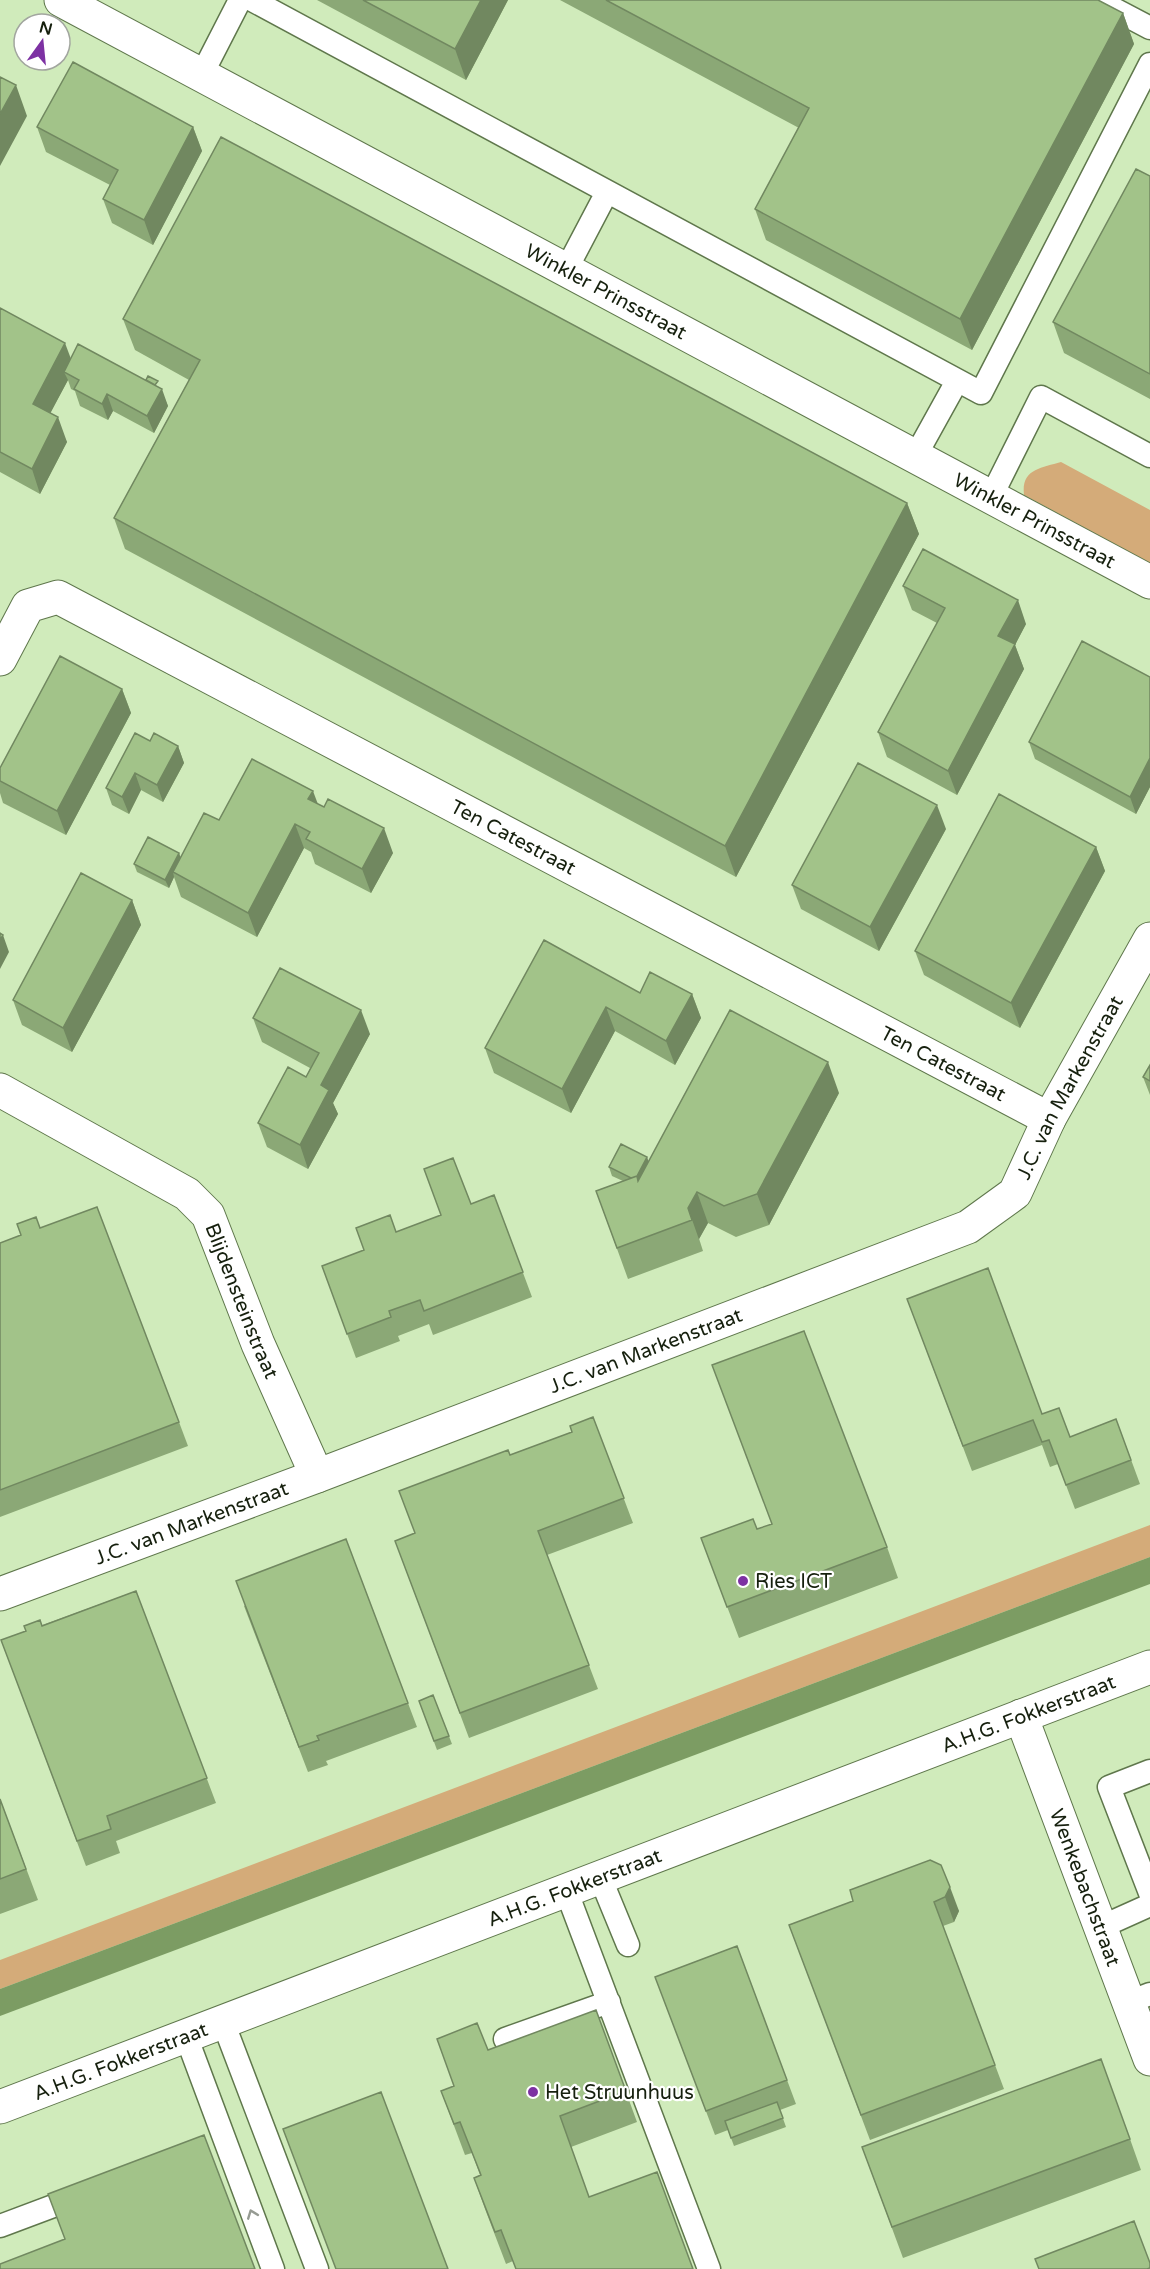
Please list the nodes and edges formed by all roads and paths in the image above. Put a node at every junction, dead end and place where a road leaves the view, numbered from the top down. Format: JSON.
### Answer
{"nodes":[{"id":1,"x":61,"y":0,"type":"edge"},
{"id":2,"x":240,"y":0,"type":"edge"},
{"id":3,"x":252,"y":0,"type":"edge"},
{"id":4,"x":1097,"y":0,"type":"edge"},
{"id":5,"x":1150,"y":28,"type":"edge"},
{"id":6,"x":1150,"y":64,"type":"edge"},
{"id":7,"x":201,"y":76,"type":"junction"},
{"id":8,"x":607,"y":192,"type":"junction"},
{"id":9,"x":567,"y":270,"type":"junction"},
{"id":10,"x":957,"y":381,"type":"junction"},
{"id":11,"x":916,"y":455,"type":"junction"},
{"id":12,"x":1150,"y":456,"type":"edge"},
{"id":13,"x":991,"y":497,"type":"junction"},
{"id":14,"x":1150,"y":582,"type":"edge"},
{"id":15,"x":0,"y":659,"type":"edge"},
{"id":16,"x":1150,"y":939,"type":"edge"},
{"id":17,"x":0,"y":1090,"type":"edge"},
{"id":18,"x":1049,"y":1119,"type":"junction"},
{"id":19,"x":317,"y":1476,"type":"junction"},
{"id":20,"x":0,"y":1594,"type":"edge"},
{"id":21,"x":1148,"y":1672,"type":"edge"},
{"id":22,"x":1021,"y":1716,"type":"junction"},
{"id":23,"x":1150,"y":1771,"type":"edge"},
{"id":24,"x":600,"y":1877,"type":"junction"},
{"id":25,"x":566,"y":1890,"type":"junction"},
{"id":26,"x":1150,"y":1893,"type":"edge"},
{"id":27,"x":1150,"y":1905,"type":"edge"},
{"id":28,"x":1101,"y":1927,"type":"junction"},
{"id":29,"x":628,"y":1945,"type":"dead end"},
{"id":30,"x":1139,"y":1998,"type":"edge"},
{"id":31,"x":609,"y":2002,"type":"junction"},
{"id":32,"x":223,"y":2022,"type":"junction"},
{"id":33,"x":186,"y":2036,"type":"junction"},
{"id":34,"x":504,"y":2038,"type":"dead end"},
{"id":35,"x":1150,"y":2059,"type":"edge"},
{"id":36,"x":0,"y":2107,"type":"edge"},
{"id":37,"x":99,"y":2189,"type":"edge"},
{"id":38,"x":0,"y":2226,"type":"edge"},
{"id":39,"x":273,"y":2269,"type":"edge"},
{"id":40,"x":317,"y":2269,"type":"edge"},
{"id":41,"x":709,"y":2269,"type":"edge"}],
"edges":[{"from":1,"to":7,"type":"street","name":"Winkler Prinsstraat"},
{"from":2,"to":7,"type":"lane"},
{"from":3,"to":8,"type":"lane"},
{"from":4,"to":5,"type":"lane"},
{"from":6,"to":10,"type":"lane"},
{"from":7,"to":9,"type":"street","name":"Winkler Prinsstraat"},
{"from":8,"to":9,"type":"lane"},
{"from":8,"to":10,"type":"lane"},
{"from":9,"to":11,"type":"street","name":"Winkler Prinsstraat"},
{"from":10,"to":11,"type":"lane"},
{"from":11,"to":13,"type":"street","name":"Winkler Prinsstraat"},
{"from":12,"to":13,"type":"lane"},
{"from":13,"to":14,"type":"street","name":"Winkler Prinsstraat"},
{"from":15,"to":18,"type":"street","name":"Ten Catestraat"},
{"from":16,"to":18,"type":"street","name":"J.C. van Markenstraat"},
{"from":17,"to":19,"type":"street","name":"Blijdensteinstraat"},
{"from":18,"to":19,"type":"street","name":"J.C. van Markenstraat"},
{"from":19,"to":20,"type":"street","name":"J.C. van Markenstraat"},
{"from":21,"to":22,"type":"street","name":"A.H.G. Fokkerstraat"},
{"from":22,"to":24,"type":"street","name":"A.H.G. Fokkerstraat"},
{"from":22,"to":28,"type":"street","name":"Wenkebachstraat"},
{"from":23,"to":26,"type":"lane"},
{"from":24,"to":25,"type":"street","name":"A.H.G. Fokkerstraat"},
{"from":24,"to":29,"type":"lane"},
{"from":25,"to":31,"type":"lane"},
{"from":25,"to":32,"type":"street","name":"A.H.G. Fokkerstraat"},
{"from":27,"to":28,"type":"lane"},
{"from":28,"to":30,"type":"street","name":"Wenkebachstraat"},
{"from":30,"to":35,"type":"street","name":"Wenkebachstraat"},
{"from":31,"to":34,"type":"lane"},
{"from":31,"to":41,"type":"lane"},
{"from":32,"to":33,"type":"street","name":"A.H.G. Fokkerstraat"},
{"from":32,"to":40,"type":"lane"},
{"from":33,"to":36,"type":"street","name":"A.H.G. Fokkerstraat"},
{"from":39,"to":33,"type":"lane","one_way":true},
{"from":37,"to":38,"type":"lane"}]}
